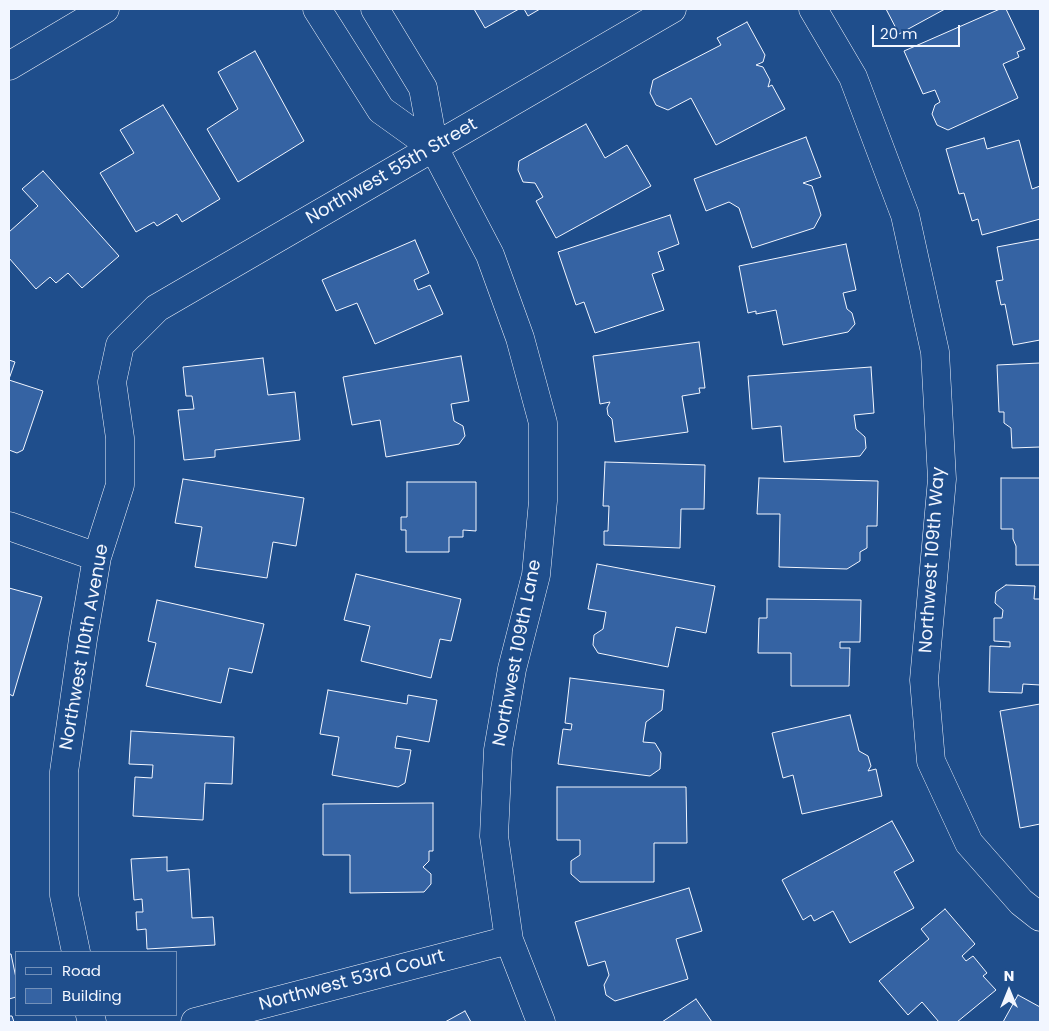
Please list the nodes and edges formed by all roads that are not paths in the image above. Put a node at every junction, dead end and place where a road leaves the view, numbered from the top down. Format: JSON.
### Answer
{"nodes":[{"id":1,"x":105,"y":9,"type":"edge"},
{"id":2,"x":317,"y":9,"type":"edge"},
{"id":3,"x":375,"y":9,"type":"edge"},
{"id":4,"x":672,"y":9,"type":"edge"},
{"id":5,"x":813,"y":9,"type":"edge"},
{"id":6,"x":9,"y":66,"type":"edge"},
{"id":7,"x":434,"y":148,"type":"junction"},
{"id":8,"x":120,"y":345,"type":"joint"},
{"id":9,"x":9,"y":526,"type":"edge"},
{"id":10,"x":97,"y":557,"type":"junction"},
{"id":11,"x":1040,"y":917,"type":"edge"},
{"id":12,"x":508,"y":940,"type":"junction"},
{"id":13,"x":76,"y":951,"type":"edge"},
{"id":14,"x":195,"y":1022,"type":"edge"},
{"id":15,"x":541,"y":1022,"type":"edge"}],
"edges":[{"from":1,"to":6,"type":"street"},
{"from":2,"to":7,"type":"street","name":"Northwest 109th Lane"},
{"from":3,"to":7,"type":"street","name":"Northwest 109th Lane"},
{"from":4,"to":7,"type":"street","name":"Northwest 55th Street"},
{"from":5,"to":11,"type":"street","name":"Northwest 109th Way"},
{"from":7,"to":8,"type":"street","name":"Northwest 55th Street"},
{"from":7,"to":12,"type":"street","name":"Northwest 109th Lane"},
{"from":8,"to":10,"type":"street","name":"Northwest 110th Avenue"},
{"from":9,"to":10,"type":"street"},
{"from":10,"to":13,"type":"street","name":"Northwest 110th Avenue"},
{"from":12,"to":14,"type":"street","name":"Northwest 53rd Court"},
{"from":12,"to":15,"type":"street","name":"Northwest 109th Lane"}]}
